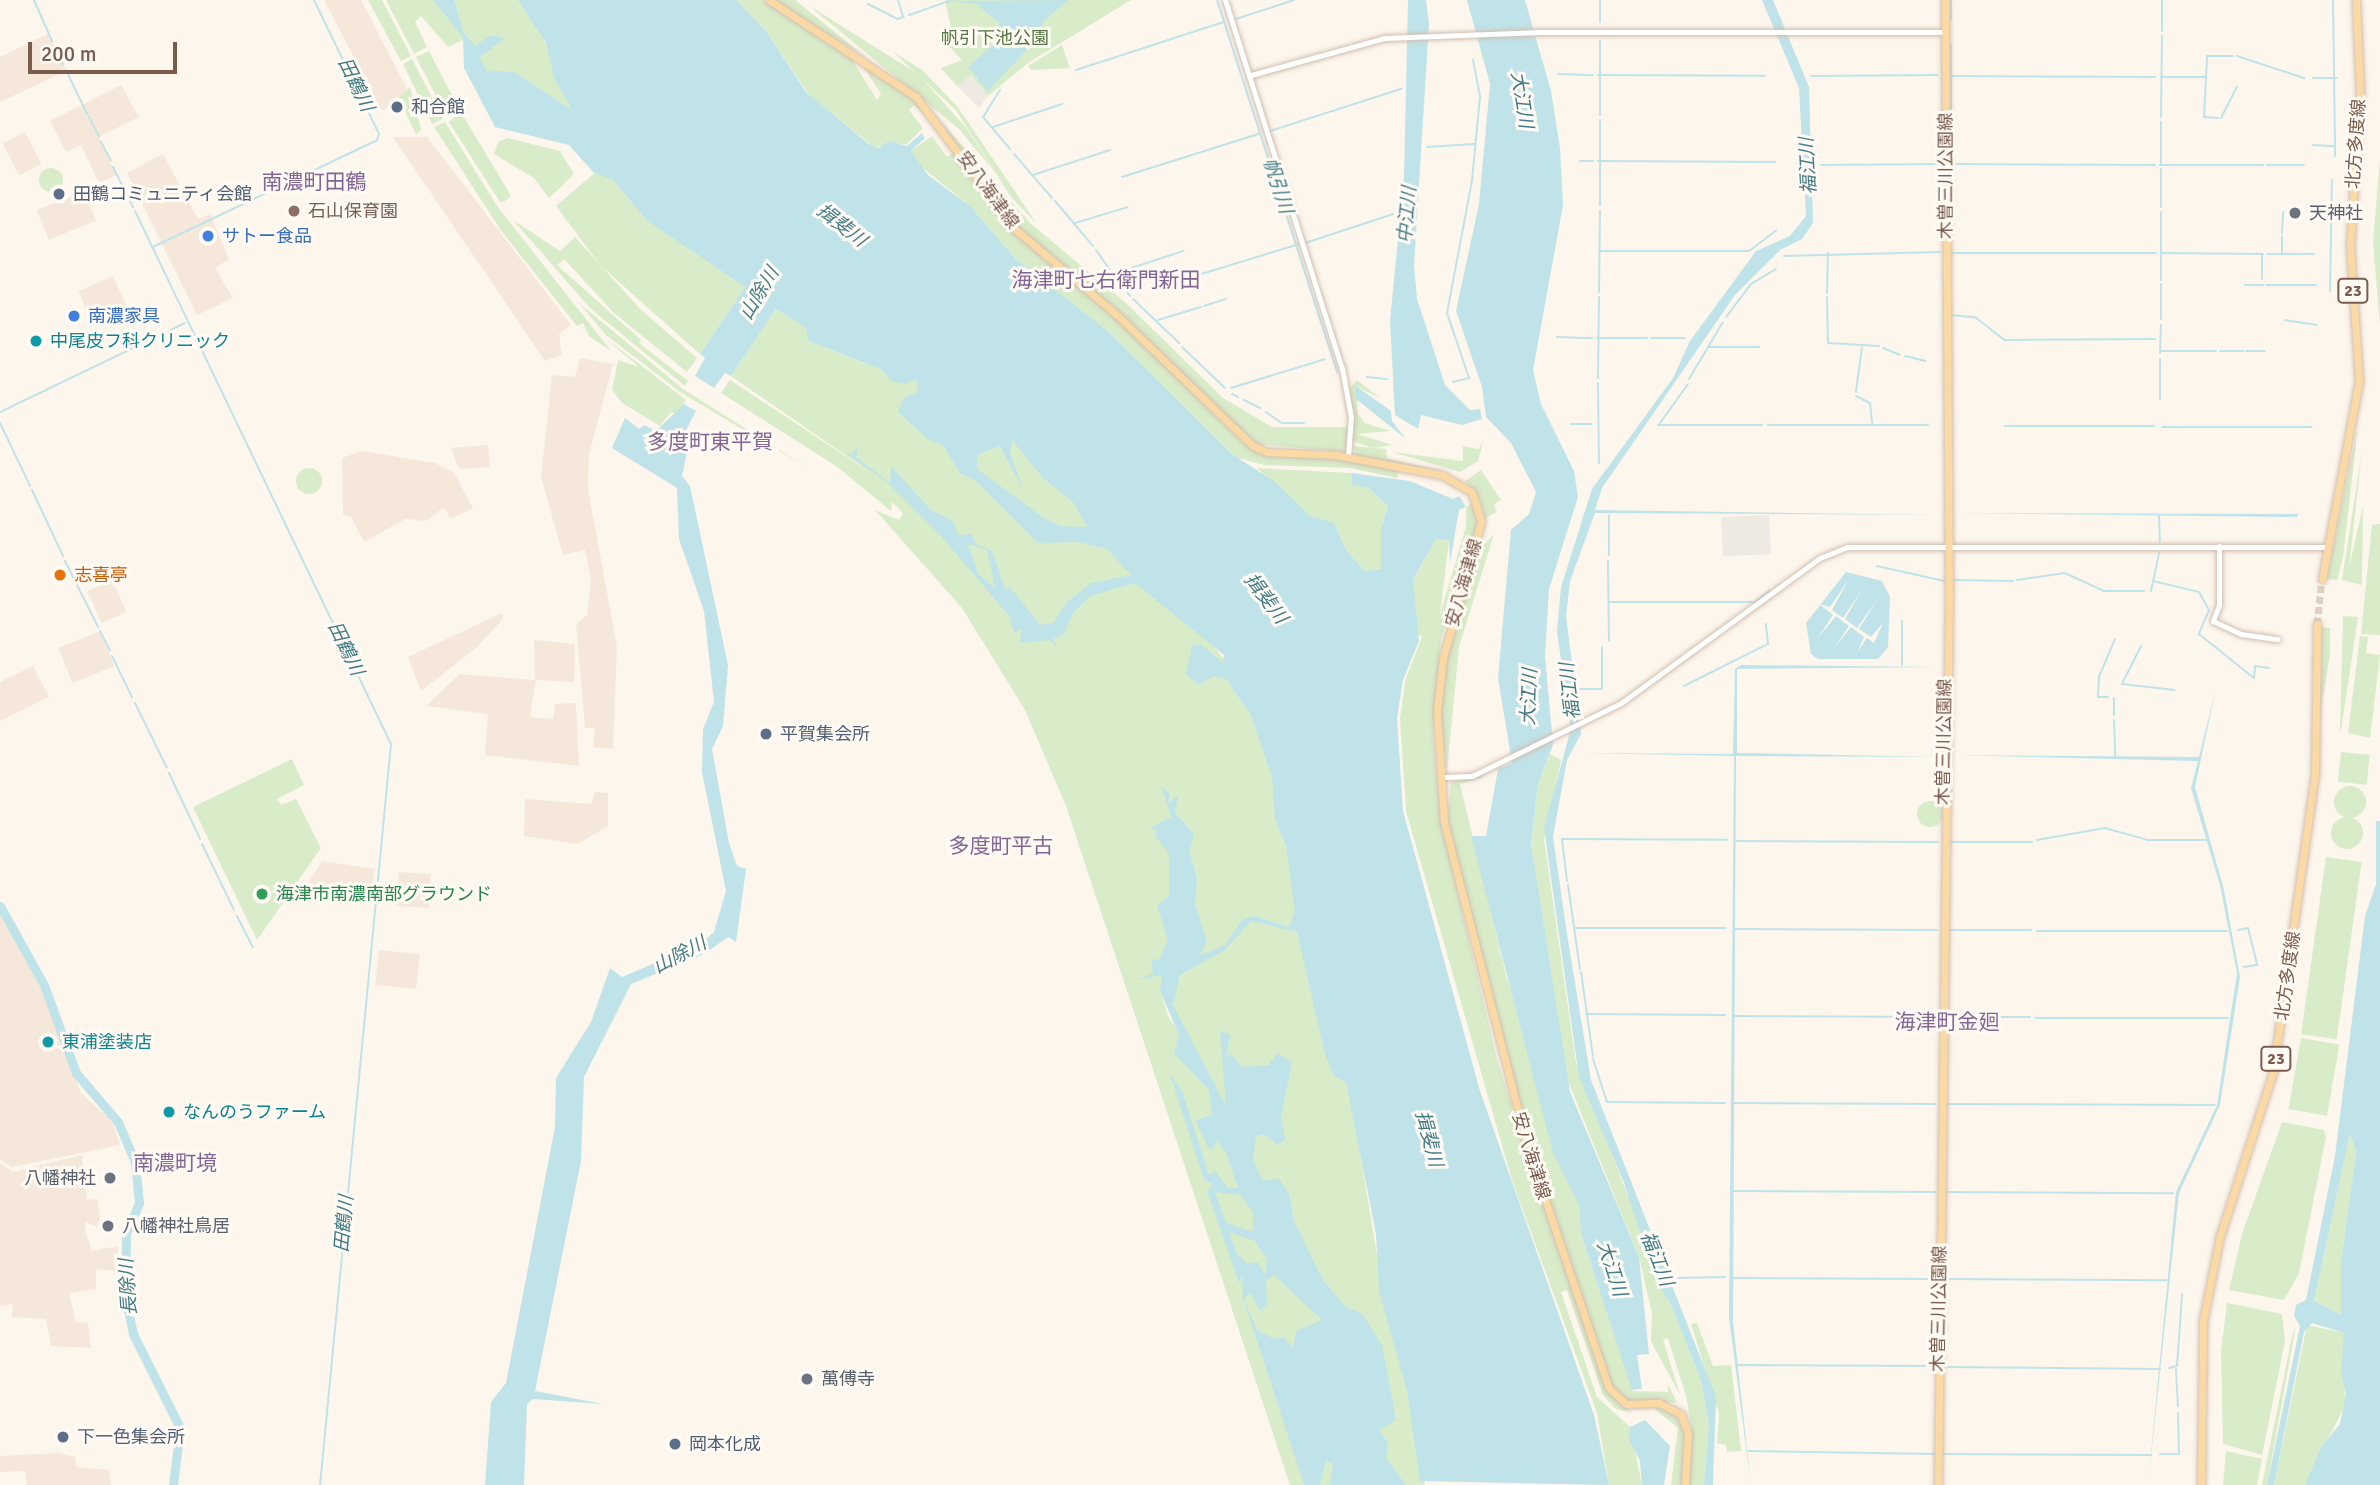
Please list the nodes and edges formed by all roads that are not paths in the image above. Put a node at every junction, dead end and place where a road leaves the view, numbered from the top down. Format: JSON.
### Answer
{"nodes":[{"id":1,"x":769,"y":0,"type":"edge"},
{"id":2,"x":1225,"y":0,"type":"edge"},
{"id":3,"x":1945,"y":0,"type":"edge"},
{"id":4,"x":2356,"y":0,"type":"edge"},
{"id":5,"x":1945,"y":32,"type":"junction"},
{"id":6,"x":1251,"y":75,"type":"junction"},
{"id":7,"x":1348,"y":457,"type":"junction"},
{"id":8,"x":1945,"y":546,"type":"junction"},
{"id":9,"x":2219,"y":546,"type":"junction"},
{"id":10,"x":2326,"y":547,"type":"junction"},
{"id":11,"x":2322,"y":579,"type":"tunnel mouth"},
{"id":12,"x":2317,"y":625,"type":"tunnel mouth"},
{"id":13,"x":2278,"y":639,"type":"dead end"},
{"id":14,"x":1445,"y":777,"type":"dead end"},
{"id":15,"x":1685,"y":1485,"type":"edge"},
{"id":16,"x":1938,"y":1485,"type":"edge"},
{"id":17,"x":2201,"y":1485,"type":"edge"}],
"edges":[{"from":1,"to":7,"type":"main road","name":"安八海津線"},
{"from":2,"to":6,"type":"street"},
{"from":3,"to":5,"type":"main road","name":"木曽三川公園線"},
{"from":4,"to":10,"type":"main road","name":"北方多度線","number":"23"},
{"from":5,"to":6,"type":"street"},
{"from":5,"to":8,"type":"main road","name":"木曽三川公園線"},
{"from":6,"to":7,"type":"street"},
{"from":7,"to":15,"type":"main road","name":"安八海津線"},
{"from":8,"to":9,"type":"street"},
{"from":8,"to":14,"type":"street"},
{"from":8,"to":16,"type":"main road","name":"木曽三川公園線"},
{"from":9,"to":10,"type":"street"},
{"from":9,"to":13,"type":"street"},
{"from":10,"to":11,"type":"main road","name":"北方多度線","number":"23"},
{"from":12,"to":17,"type":"main road","name":"北方多度線","number":"23"}]}
